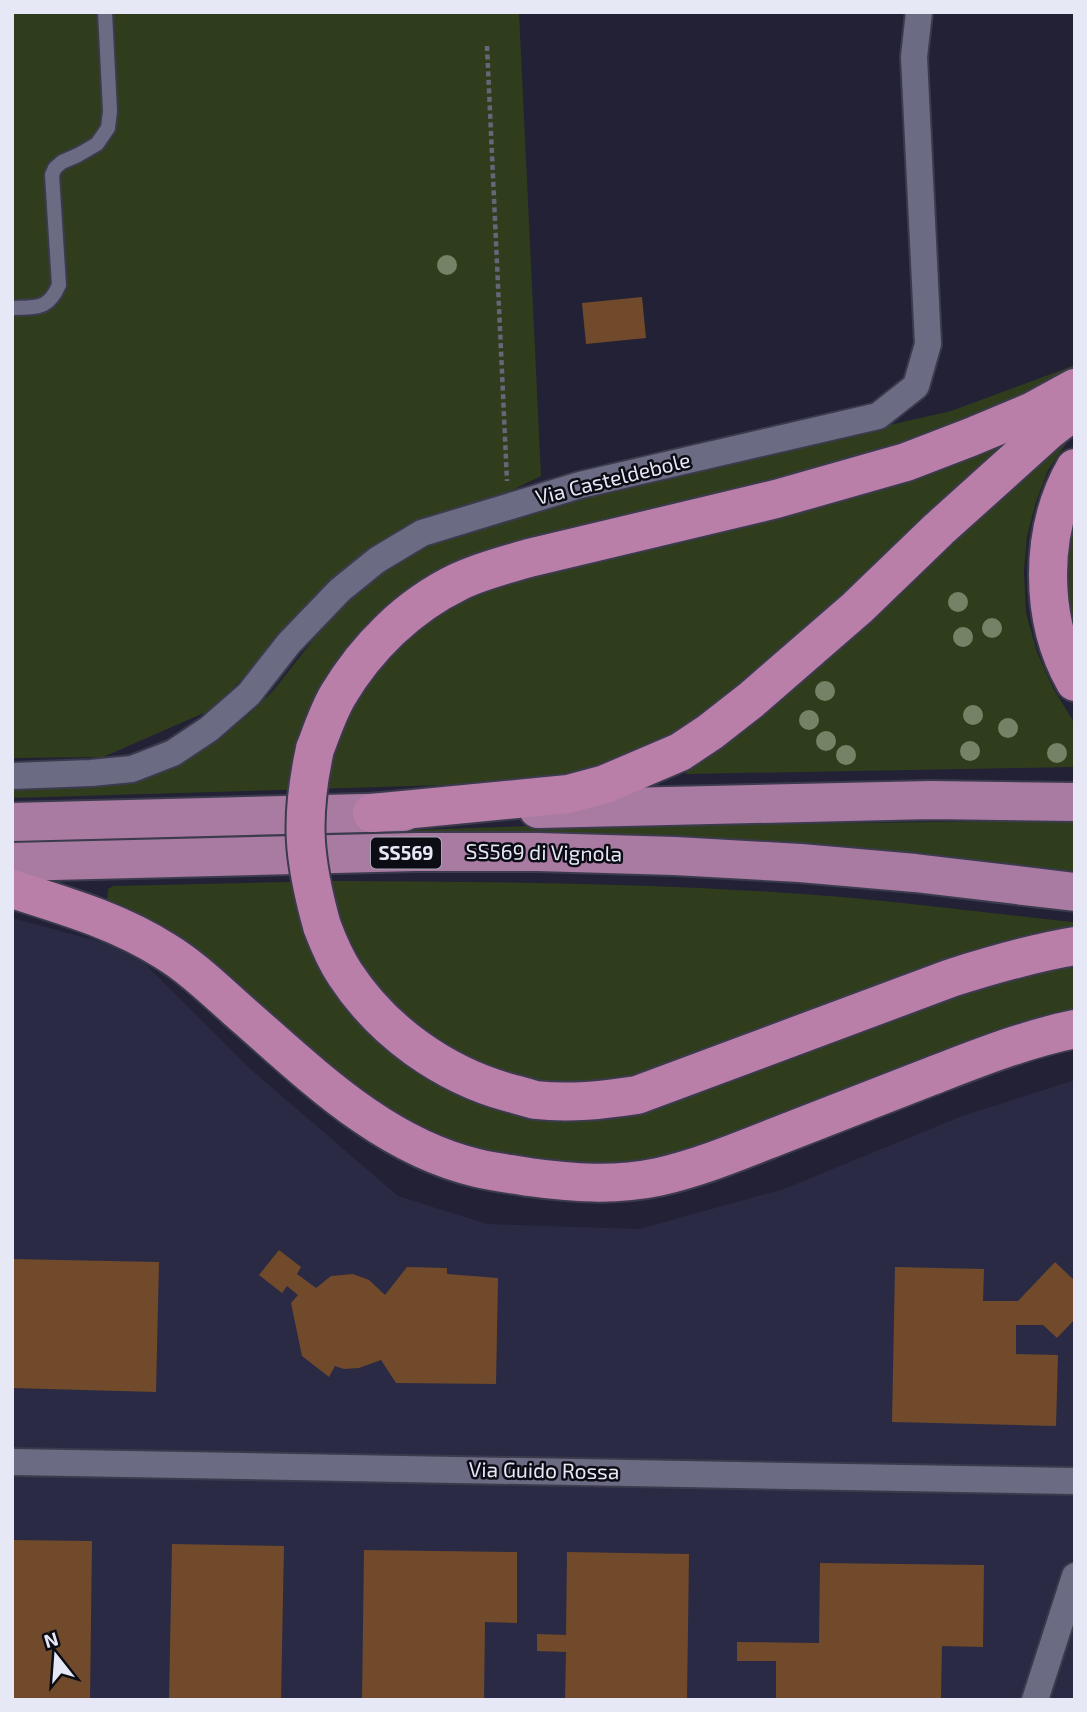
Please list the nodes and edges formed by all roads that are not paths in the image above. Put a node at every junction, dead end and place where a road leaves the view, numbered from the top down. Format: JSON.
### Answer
{"nodes":[{"id":1,"x":105,"y":12,"type":"edge"},
{"id":2,"x":919,"y":12,"type":"edge"},
{"id":3,"x":12,"y":307,"type":"edge"},
{"id":4,"x":1075,"y":388,"type":"edge"},
{"id":5,"x":1075,"y":410,"type":"edge"},
{"id":6,"x":1075,"y":468,"type":"edge"},
{"id":7,"x":1075,"y":682,"type":"edge"},
{"id":8,"x":12,"y":776,"type":"edge"},
{"id":9,"x":1075,"y":802,"type":"edge"},
{"id":10,"x":372,"y":813,"type":"junction"},
{"id":11,"x":12,"y":822,"type":"edge"},
{"id":12,"x":12,"y":862,"type":"edge"},
{"id":13,"x":12,"y":889,"type":"edge"},
{"id":14,"x":1075,"y":892,"type":"edge"},
{"id":15,"x":1075,"y":946,"type":"edge"},
{"id":16,"x":1075,"y":1030,"type":"edge"},
{"id":17,"x":12,"y":1462,"type":"edge"},
{"id":18,"x":1075,"y":1481,"type":"edge"},
{"id":19,"x":1075,"y":1576,"type":"edge"},
{"id":20,"x":1035,"y":1700,"type":"edge"}],
"edges":[{"from":1,"to":3,"type":"lane"},
{"from":2,"to":8,"type":"street","name":"Via Casteldebole"},
{"from":4,"to":15,"type":"highway","bridge":true},
{"from":5,"to":10,"type":"highway"},
{"from":6,"to":7,"type":"highway"},
{"from":9,"to":10,"type":"highway","name":"SS569 di Vignola","number":"SS569"},
{"from":10,"to":11,"type":"highway","name":"SS569 di Vignola","number":"SS569"},
{"from":12,"to":14,"type":"highway","name":"SS569 di Vignola","number":"SS569"},
{"from":13,"to":16,"type":"highway"},
{"from":17,"to":18,"type":"street","name":"Via Guido Rossa"},
{"from":19,"to":20,"type":"street"}]}
